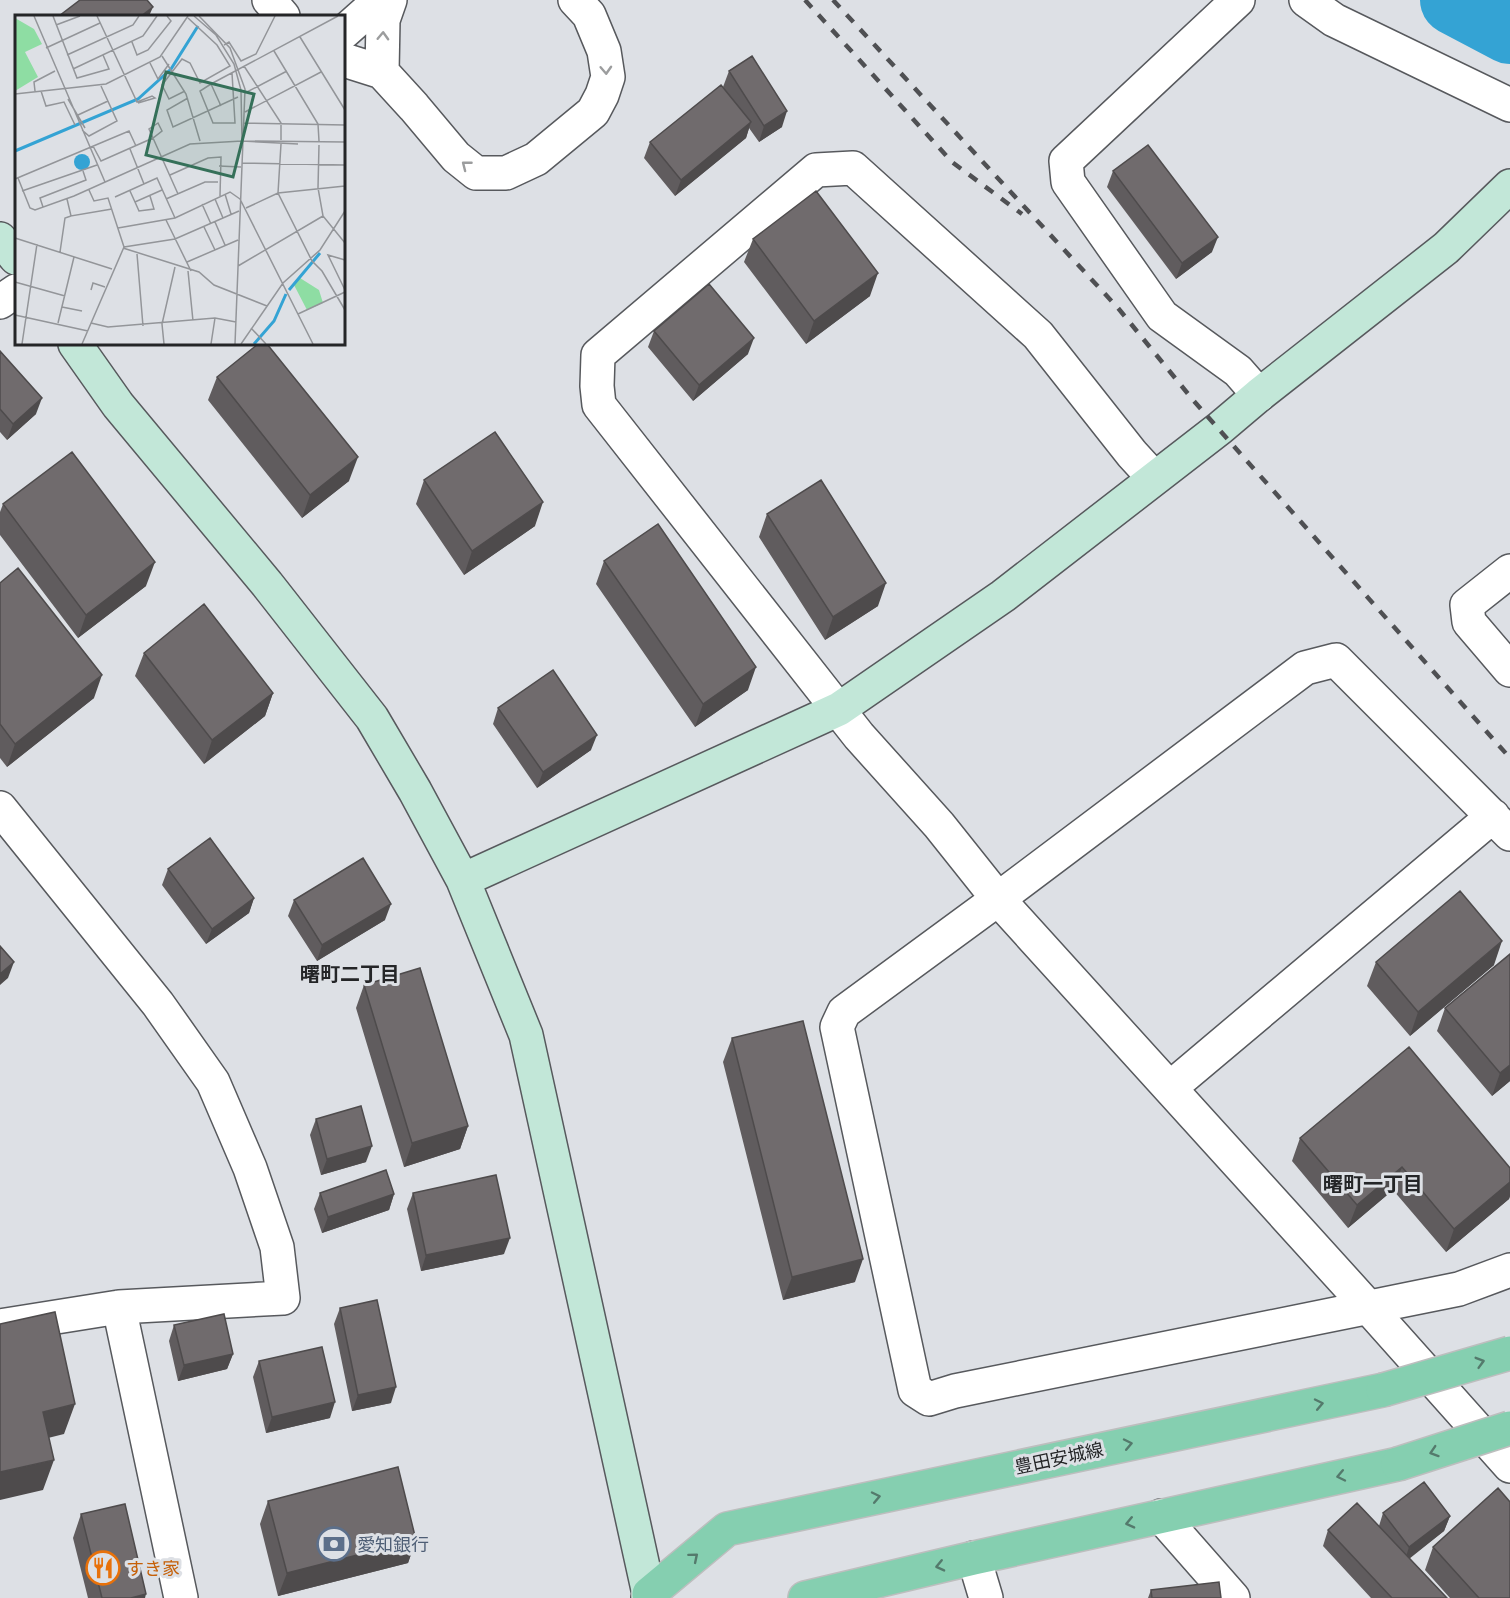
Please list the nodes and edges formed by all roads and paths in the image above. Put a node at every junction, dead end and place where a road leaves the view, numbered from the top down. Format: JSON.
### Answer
{"nodes":[{"id":1,"x":269,"y":0,"type":"edge"},
{"id":2,"x":380,"y":0,"type":"edge"},
{"id":3,"x":390,"y":0,"type":"edge"},
{"id":4,"x":575,"y":0,"type":"edge"},
{"id":5,"x":1238,"y":0,"type":"edge"},
{"id":6,"x":1306,"y":0,"type":"edge"},
{"id":7,"x":282,"y":15,"type":"edge"},
{"id":8,"x":345,"y":31,"type":"edge"},
{"id":9,"x":345,"y":60,"type":"edge"},
{"id":10,"x":382,"y":72,"type":"junction"},
{"id":11,"x":1510,"y":105,"type":"edge"},
{"id":12,"x":1510,"y":186,"type":"edge"},
{"id":13,"x":0,"y":239,"type":"edge"},
{"id":14,"x":15,"y":257,"type":"edge"},
{"id":15,"x":15,"y":292,"type":"edge"},
{"id":16,"x":0,"y":303,"type":"edge"},
{"id":17,"x":76,"y":345,"type":"edge"},
{"id":18,"x":1259,"y":395,"type":"junction"},
{"id":19,"x":1154,"y":478,"type":"junction"},
{"id":20,"x":1510,"y":571,"type":"edge"},
{"id":21,"x":1510,"y":670,"type":"edge"},
{"id":22,"x":839,"y":709,"type":"junction"},
{"id":23,"x":0,"y":808,"type":"edge"},
{"id":24,"x":1502,"y":825,"type":"edge"},
{"id":25,"x":463,"y":880,"type":"junction"},
{"id":26,"x":998,"y":899,"type":"junction"},
{"id":27,"x":1170,"y":1088,"type":"junction"},
{"id":28,"x":1510,"y":1270,"type":"edge"},
{"id":29,"x":119,"y":1307,"type":"junction"},
{"id":30,"x":1369,"y":1308,"type":"junction"},
{"id":31,"x":0,"y":1326,"type":"edge"},
{"id":32,"x":1510,"y":1353,"type":"edge"},
{"id":33,"x":1510,"y":1428,"type":"edge"},
{"id":34,"x":1510,"y":1466,"type":"edge"},
{"id":35,"x":1161,"y":1516,"type":"junction"},
{"id":36,"x":974,"y":1558,"type":"junction"},
{"id":37,"x":649,"y":1597,"type":"edge"},
{"id":38,"x":181,"y":1598,"type":"edge"},
{"id":39,"x":805,"y":1598,"type":"edge"},
{"id":40,"x":986,"y":1598,"type":"edge"},
{"id":41,"x":1233,"y":1598,"type":"edge"}],
"edges":[{"from":1,"to":7,"type":"street"},
{"from":2,"to":8,"type":"street"},
{"from":10,"to":3,"type":"street","one_way":true},
{"from":4,"to":10,"type":"street","one_way":true},
{"from":5,"to":18,"type":"street"},
{"from":6,"to":11,"type":"street"},
{"from":9,"to":10,"type":"street"},
{"from":12,"to":18,"type":"street"},
{"from":13,"to":14,"type":"street"},
{"from":15,"to":16,"type":"street"},
{"from":17,"to":25,"type":"street"},
{"from":18,"to":19,"type":"street"},
{"from":19,"to":22,"type":"street"},
{"from":19,"to":22,"type":"street"},
{"from":20,"to":21,"type":"street"},
{"from":22,"to":25,"type":"street"},
{"from":22,"to":26,"type":"street"},
{"from":23,"to":29,"type":"street"},
{"from":24,"to":26,"type":"street"},
{"from":24,"to":27,"type":"street"},
{"from":25,"to":37,"type":"street"},
{"from":26,"to":27,"type":"street"},
{"from":26,"to":30,"type":"street"},
{"from":27,"to":30,"type":"street"},
{"from":28,"to":30,"type":"street"},
{"from":29,"to":31,"type":"street"},
{"from":29,"to":38,"type":"street"},
{"from":30,"to":34,"type":"street"},
{"from":37,"to":32,"type":"main road","name":"豊田安城線","one_way":true,"bridge":true},
{"from":33,"to":35,"type":"main road","one_way":true,"bridge":true},
{"from":35,"to":36,"type":"main road","one_way":true},
{"from":35,"to":41,"type":"street"},
{"from":36,"to":39,"type":"main road","one_way":true},
{"from":36,"to":40,"type":"street"}]}
